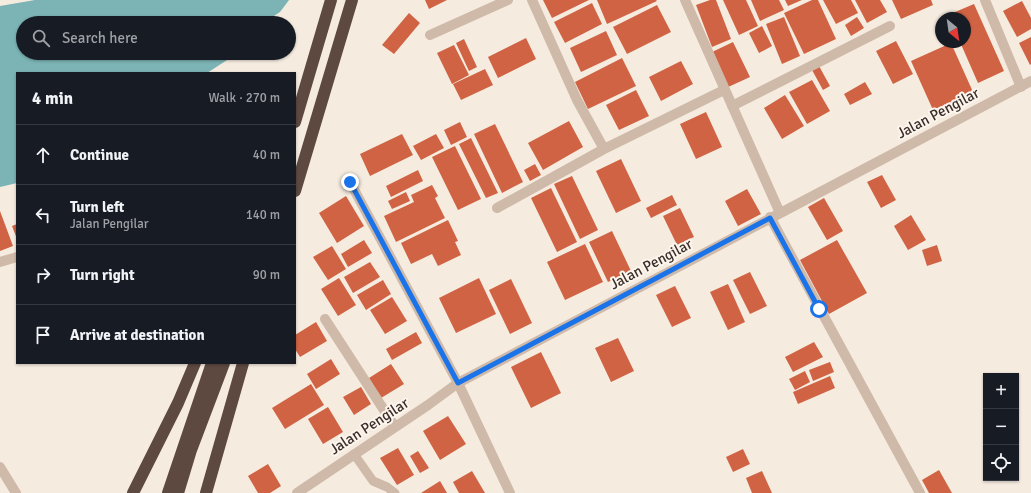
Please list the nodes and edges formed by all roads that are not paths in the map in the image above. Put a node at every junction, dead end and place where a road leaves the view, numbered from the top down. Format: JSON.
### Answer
{"nodes":[{"id":1,"x":331,"y":0,"type":"edge"},
{"id":2,"x":352,"y":0,"type":"edge"},
{"id":3,"x":508,"y":0,"type":"edge"},
{"id":4,"x":532,"y":0,"type":"edge"},
{"id":5,"x":685,"y":0,"type":"edge"},
{"id":6,"x":984,"y":0,"type":"edge"},
{"id":7,"x":890,"y":26,"type":"dead end"},
{"id":8,"x":430,"y":35,"type":"dead end"},
{"id":9,"x":1031,"y":81,"type":"edge"},
{"id":10,"x":1021,"y":87,"type":"junction"},
{"id":11,"x":724,"y":90,"type":"junction"},
{"id":12,"x":325,"y":92,"type":"junction"},
{"id":13,"x":732,"y":106,"type":"junction"},
{"id":14,"x":296,"y":119,"type":"edge"},
{"id":15,"x":604,"y":149,"type":"junction"},
{"id":16,"x":296,"y":169,"type":"edge"},
{"id":17,"x":350,"y":182,"type":"dead end"},
{"id":18,"x":296,"y":188,"type":"edge"},
{"id":19,"x":497,"y":208,"type":"dead end"},
{"id":20,"x":780,"y":213,"type":"junction"},
{"id":21,"x":770,"y":218,"type":"junction"},
{"id":22,"x":16,"y":257,"type":"edge"},
{"id":23,"x":0,"y":262,"type":"edge"},
{"id":24,"x":325,"y":319,"type":"dead end"},
{"id":25,"x":195,"y":364,"type":"edge"},
{"id":26,"x":212,"y":364,"type":"edge"},
{"id":27,"x":224,"y":364,"type":"edge"},
{"id":28,"x":243,"y":364,"type":"edge"},
{"id":29,"x":458,"y":383,"type":"junction"},
{"id":30,"x":395,"y":427,"type":"junction"},
{"id":31,"x":354,"y":454,"type":"junction"},
{"id":32,"x":0,"y":467,"type":"edge"},
{"id":33,"x":16,"y":493,"type":"edge"},
{"id":34,"x":133,"y":493,"type":"edge"},
{"id":35,"x":168,"y":493,"type":"edge"},
{"id":36,"x":178,"y":493,"type":"edge"},
{"id":37,"x":206,"y":493,"type":"edge"},
{"id":38,"x":297,"y":493,"type":"edge"},
{"id":39,"x":394,"y":493,"type":"edge"},
{"id":40,"x":510,"y":493,"type":"edge"},
{"id":41,"x":920,"y":493,"type":"edge"}],
"edges":[{"from":1,"to":14,"type":"highway"},
{"from":2,"to":12,"type":"highway"},
{"from":3,"to":8,"type":"street"},
{"from":4,"to":15,"type":"street"},
{"from":5,"to":11,"type":"street"},
{"from":6,"to":10,"type":"street"},
{"from":7,"to":13,"type":"street"},
{"from":9,"to":10,"type":"street","name":"Jalan Pengilar"},
{"from":10,"to":20,"type":"street","name":"Jalan Pengilar"},
{"from":11,"to":13,"type":"street"},
{"from":11,"to":15,"type":"street"},
{"from":12,"to":16,"type":"highway"},
{"from":12,"to":18,"type":"highway"},
{"from":13,"to":20,"type":"street"},
{"from":15,"to":19,"type":"street"},
{"from":17,"to":29,"type":"street"},
{"from":20,"to":21,"type":"street","name":"Jalan Pengilar"},
{"from":21,"to":29,"type":"street","name":"Jalan Pengilar"},
{"from":21,"to":41,"type":"street"},
{"from":22,"to":23,"type":"street"},
{"from":24,"to":30,"type":"street"},
{"from":25,"to":34,"type":"highway"},
{"from":26,"to":35,"type":"highway"},
{"from":27,"to":36,"type":"highway"},
{"from":28,"to":37,"type":"highway"},
{"from":29,"to":30,"type":"street","name":"Jalan Pengilar"},
{"from":29,"to":40,"type":"street"},
{"from":30,"to":31,"type":"street","name":"Jalan Pengilar"},
{"from":31,"to":38,"type":"street","name":"Jalan Pengilar"},
{"from":31,"to":39,"type":"lane"},
{"from":32,"to":33,"type":"street"}]}
